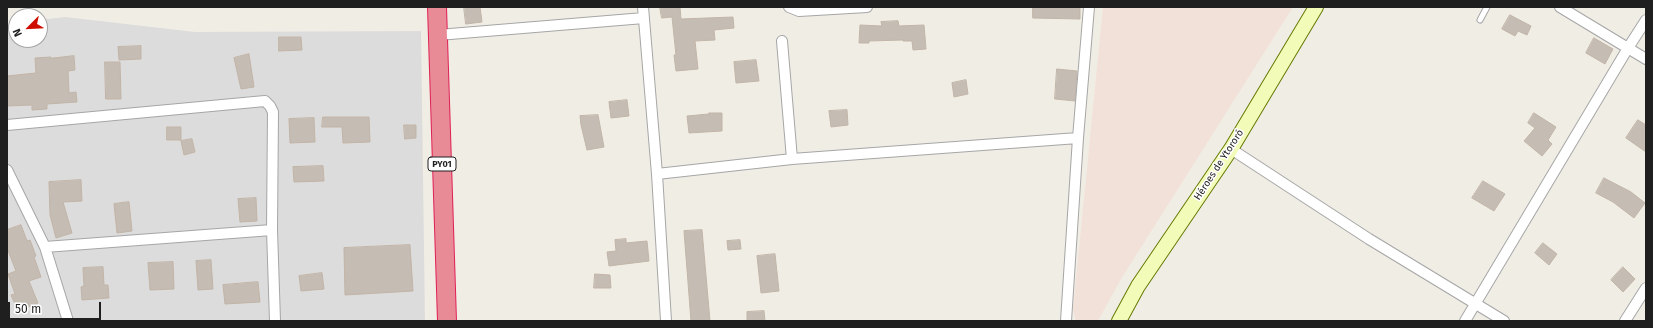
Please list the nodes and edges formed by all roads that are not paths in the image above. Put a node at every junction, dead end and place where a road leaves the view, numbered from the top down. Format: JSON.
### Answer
{"nodes":[{"id":1,"x":437,"y":7,"type":"edge"},
{"id":2,"x":643,"y":7,"type":"edge"},
{"id":3,"x":789,"y":7,"type":"edge"},
{"id":4,"x":867,"y":7,"type":"edge"},
{"id":5,"x":1089,"y":7,"type":"edge"},
{"id":6,"x":1316,"y":7,"type":"edge"},
{"id":7,"x":1488,"y":7,"type":"edge"},
{"id":8,"x":1560,"y":7,"type":"edge"},
{"id":9,"x":644,"y":18,"type":"junction"},
{"id":10,"x":1480,"y":20,"type":"dead end"},
{"id":11,"x":1646,"y":20,"type":"edge"},
{"id":12,"x":438,"y":35,"type":"junction"},
{"id":13,"x":782,"y":41,"type":"dead end"},
{"id":14,"x":1628,"y":48,"type":"junction"},
{"id":15,"x":1646,"y":59,"type":"edge"},
{"id":16,"x":7,"y":125,"type":"edge"},
{"id":17,"x":1078,"y":138,"type":"junction"},
{"id":18,"x":1231,"y":149,"type":"junction"},
{"id":19,"x":792,"y":159,"type":"junction"},
{"id":20,"x":7,"y":170,"type":"edge"},
{"id":21,"x":657,"y":174,"type":"junction"},
{"id":22,"x":272,"y":230,"type":"junction"},
{"id":23,"x":45,"y":247,"type":"junction"},
{"id":24,"x":1646,"y":288,"type":"edge"},
{"id":25,"x":1475,"y":303,"type":"junction"},
{"id":26,"x":68,"y":321,"type":"edge"},
{"id":27,"x":275,"y":321,"type":"edge"},
{"id":28,"x":447,"y":321,"type":"edge"},
{"id":29,"x":666,"y":321,"type":"edge"},
{"id":30,"x":1066,"y":321,"type":"edge"},
{"id":31,"x":1120,"y":321,"type":"edge"},
{"id":32,"x":1465,"y":321,"type":"edge"},
{"id":33,"x":1504,"y":321,"type":"edge"},
{"id":34,"x":1625,"y":321,"type":"edge"}],
"edges":[{"from":1,"to":12,"type":"highway","number":"PY01"},
{"from":2,"to":9,"type":"street"},
{"from":3,"to":4,"type":"street"},
{"from":5,"to":17,"type":"street"},
{"from":6,"to":18,"type":"main road","name":"Héroes de Ytororó"},
{"from":7,"to":10,"type":"lane"},
{"from":8,"to":14,"type":"street"},
{"from":9,"to":12,"type":"street"},
{"from":9,"to":21,"type":"street"},
{"from":11,"to":14,"type":"street"},
{"from":12,"to":28,"type":"highway","number":"PY01"},
{"from":13,"to":19,"type":"street"},
{"from":14,"to":15,"type":"street"},
{"from":14,"to":25,"type":"street"},
{"from":16,"to":22,"type":"street"},
{"from":17,"to":19,"type":"street"},
{"from":17,"to":30,"type":"street"},
{"from":18,"to":25,"type":"street"},
{"from":18,"to":31,"type":"main road","name":"Héroes de Ytororó"},
{"from":19,"to":21,"type":"street"},
{"from":20,"to":23,"type":"street"},
{"from":21,"to":29,"type":"street"},
{"from":22,"to":23,"type":"street"},
{"from":22,"to":27,"type":"street"},
{"from":23,"to":26,"type":"street"},
{"from":24,"to":34,"type":"street"},
{"from":25,"to":32,"type":"street"},
{"from":25,"to":33,"type":"street"}]}
